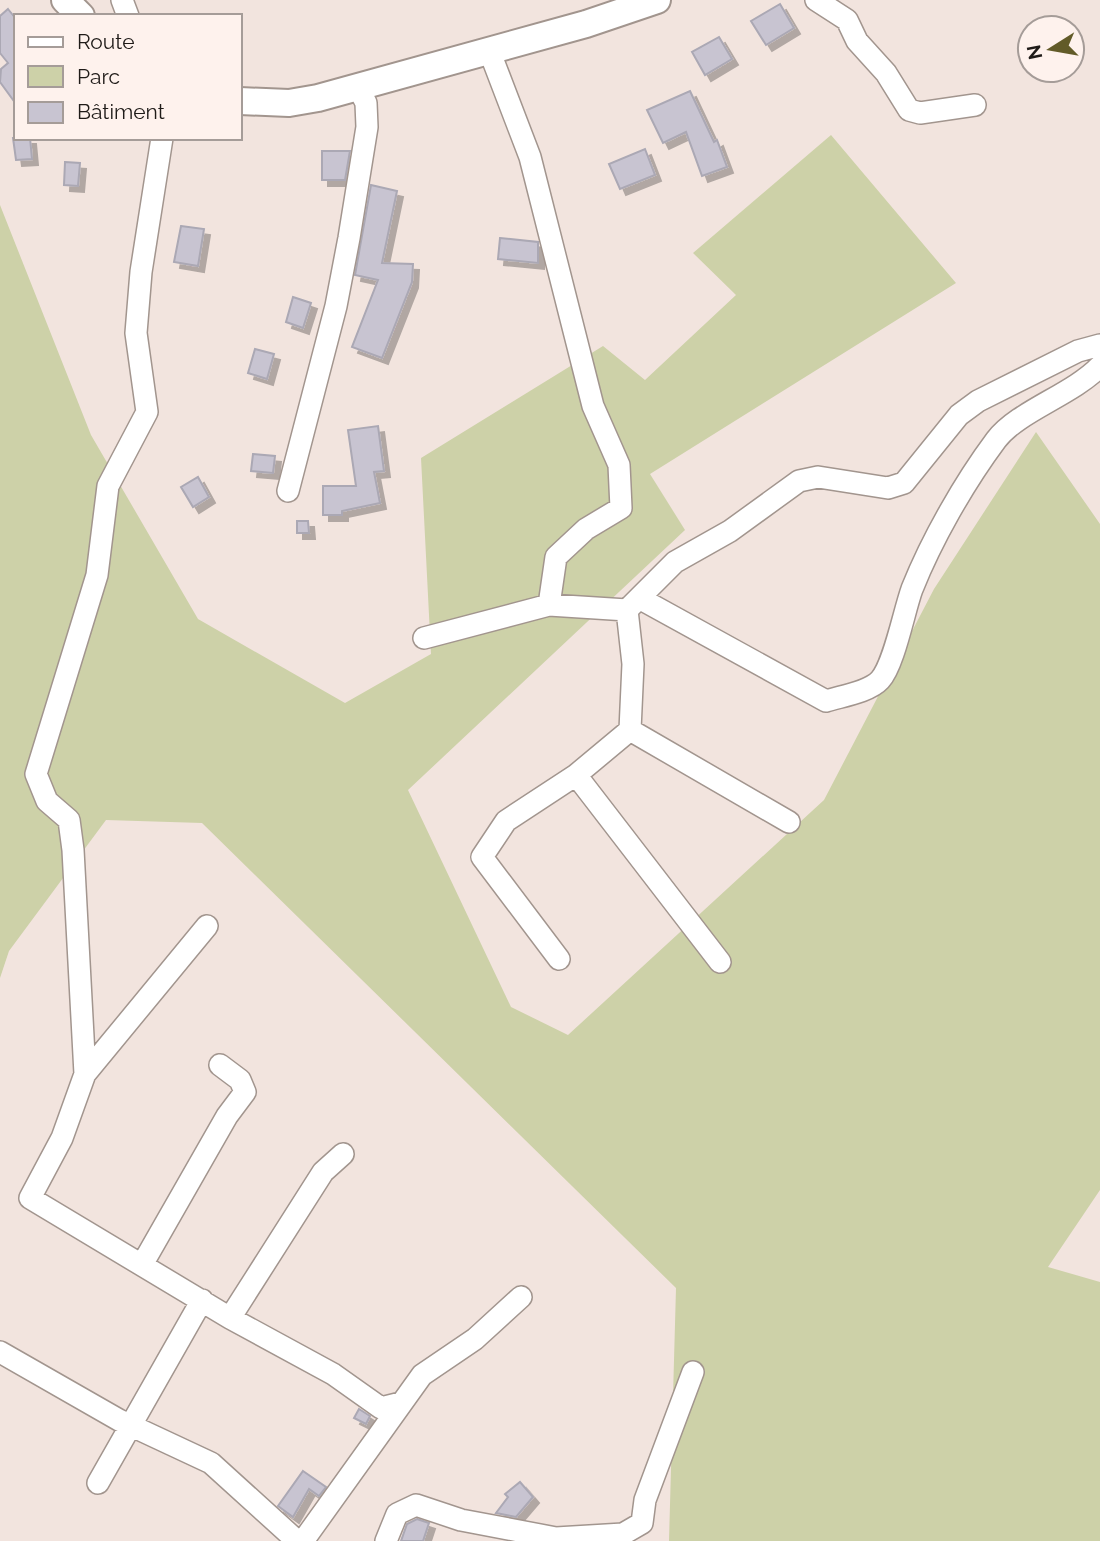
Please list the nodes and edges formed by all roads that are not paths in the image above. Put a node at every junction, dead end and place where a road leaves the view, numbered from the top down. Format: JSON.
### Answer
{"nodes":[{"id":1,"x":65,"y":0,"type":"edge"},
{"id":2,"x":816,"y":0,"type":"edge"},
{"id":3,"x":653,"y":1,"type":"edge"},
{"id":4,"x":79,"y":14,"type":"edge"},
{"id":5,"x":489,"y":50,"type":"junction"},
{"id":6,"x":358,"y":87,"type":"junction"},
{"id":7,"x":242,"y":101,"type":"edge"},
{"id":8,"x":975,"y":106,"type":"dead end"},
{"id":9,"x":162,"y":140,"type":"edge"},
{"id":10,"x":1100,"y":345,"type":"edge"},
{"id":11,"x":1100,"y":366,"type":"edge"},
{"id":12,"x":288,"y":491,"type":"dead end"},
{"id":13,"x":633,"y":604,"type":"junction"},
{"id":14,"x":549,"y":605,"type":"junction"},
{"id":15,"x":424,"y":638,"type":"dead end"},
{"id":16,"x":630,"y":730,"type":"junction"},
{"id":17,"x":576,"y":775,"type":"junction"},
{"id":18,"x":789,"y":822,"type":"dead end"},
{"id":19,"x":207,"y":926,"type":"dead end"},
{"id":20,"x":559,"y":959,"type":"dead end"},
{"id":21,"x":720,"y":962,"type":"dead end"},
{"id":22,"x":220,"y":1065,"type":"dead end"},
{"id":23,"x":85,"y":1074,"type":"junction"},
{"id":24,"x":344,"y":1154,"type":"dead end"},
{"id":25,"x":143,"y":1263,"type":"junction"},
{"id":26,"x":521,"y":1297,"type":"dead end"},
{"id":27,"x":202,"y":1300,"type":"junction"},
{"id":28,"x":230,"y":1318,"type":"junction"},
{"id":29,"x":0,"y":1352,"type":"edge"},
{"id":30,"x":693,"y":1372,"type":"dead end"},
{"id":31,"x":401,"y":1403,"type":"junction"},
{"id":32,"x":129,"y":1425,"type":"junction"},
{"id":33,"x":98,"y":1483,"type":"dead end"},
{"id":34,"x":297,"y":1541,"type":"edge"},
{"id":35,"x":303,"y":1541,"type":"edge"},
{"id":36,"x":386,"y":1541,"type":"edge"}],
"edges":[{"from":1,"to":4,"type":"main road"},
{"from":2,"to":8,"type":"street"},
{"from":3,"to":5,"type":"main road"},
{"from":5,"to":6,"type":"main road"},
{"from":5,"to":14,"type":"street"},
{"from":6,"to":7,"type":"main road"},
{"from":6,"to":12,"type":"street"},
{"from":9,"to":23,"type":"street"},
{"from":10,"to":13,"type":"street"},
{"from":11,"to":13,"type":"street"},
{"from":13,"to":14,"type":"street"},
{"from":13,"to":16,"type":"street"},
{"from":14,"to":15,"type":"street"},
{"from":16,"to":17,"type":"street"},
{"from":16,"to":18,"type":"street"},
{"from":17,"to":20,"type":"street"},
{"from":17,"to":21,"type":"street"},
{"from":19,"to":23,"type":"street"},
{"from":22,"to":25,"type":"street"},
{"from":23,"to":25,"type":"street"},
{"from":24,"to":28,"type":"street"},
{"from":25,"to":27,"type":"street"},
{"from":26,"to":31,"type":"street"},
{"from":27,"to":28,"type":"street"},
{"from":27,"to":32,"type":"street"},
{"from":28,"to":31,"type":"street"},
{"from":29,"to":32,"type":"street"},
{"from":30,"to":36,"type":"street"},
{"from":31,"to":35,"type":"street"},
{"from":32,"to":33,"type":"street"},
{"from":32,"to":34,"type":"street"}]}
